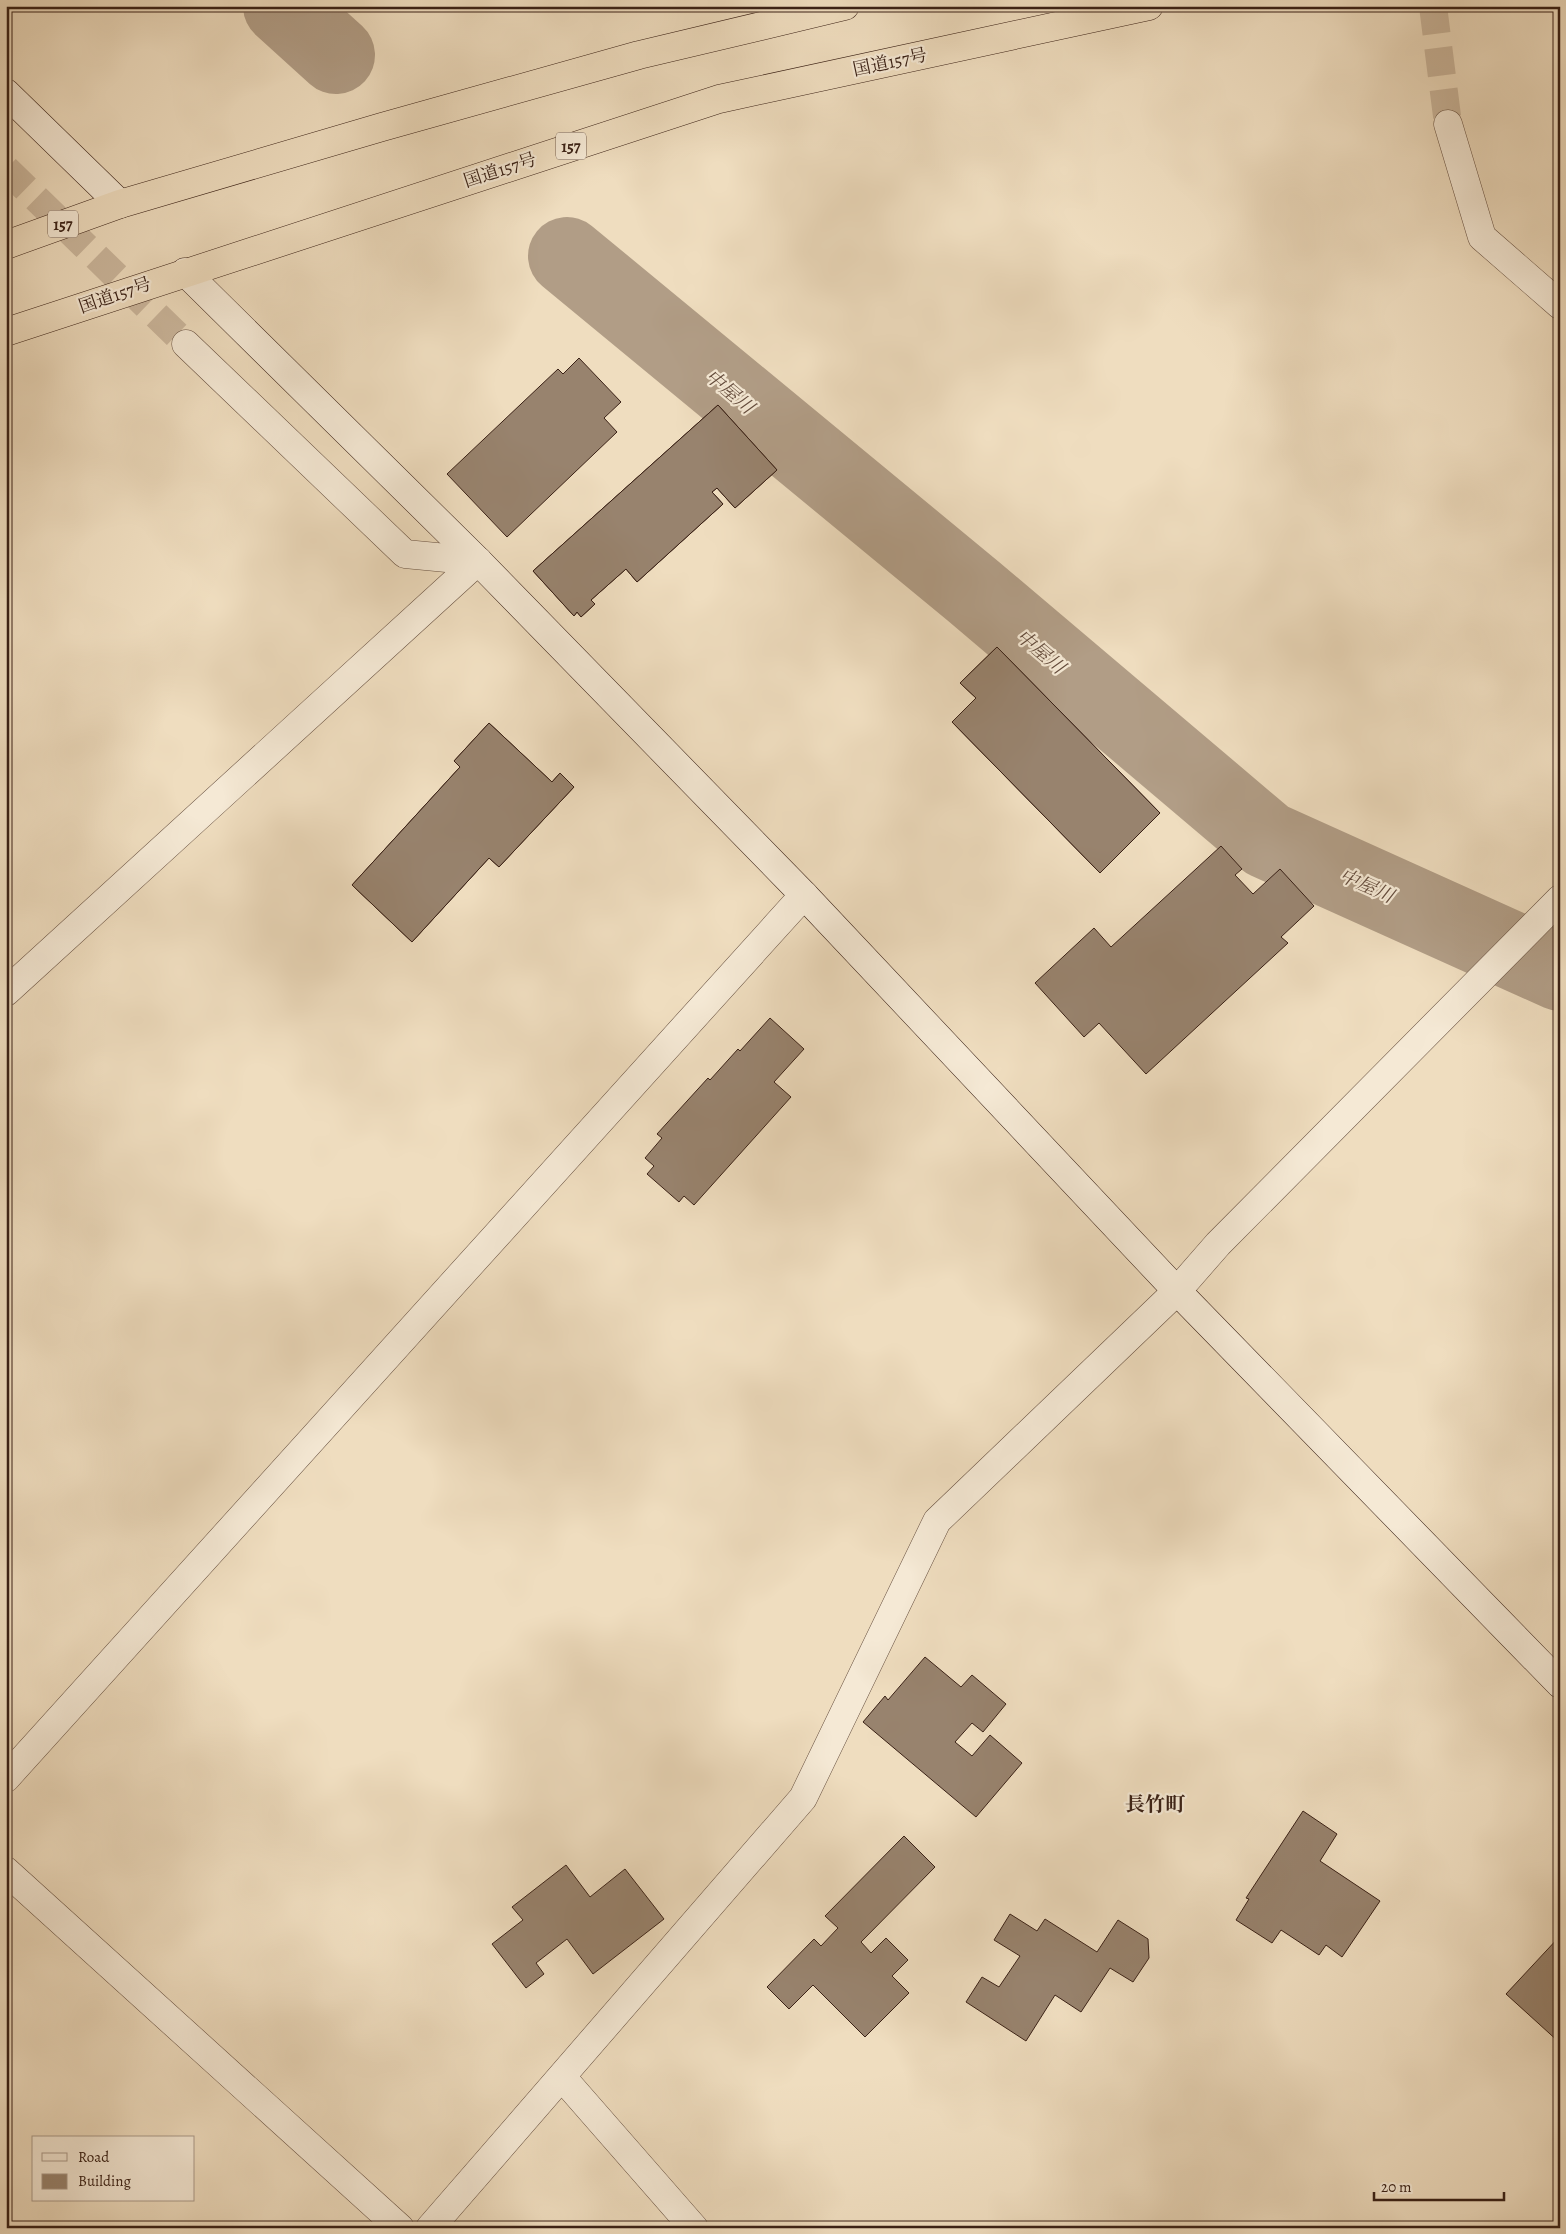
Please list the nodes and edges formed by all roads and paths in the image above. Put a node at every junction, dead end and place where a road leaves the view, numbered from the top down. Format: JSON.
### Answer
{"nodes":[{"id":1,"x":845,"y":6,"type":"edge"},
{"id":2,"x":1149,"y":6,"type":"edge"},
{"id":3,"x":6,"y":93,"type":"edge"},
{"id":4,"x":1448,"y":124,"type":"tunnel mouth"},
{"id":5,"x":120,"y":204,"type":"junction"},
{"id":6,"x":6,"y":245,"type":"edge"},
{"id":7,"x":185,"y":272,"type":"junction"},
{"id":8,"x":1560,"y":306,"type":"edge"},
{"id":9,"x":6,"y":332,"type":"edge"},
{"id":10,"x":186,"y":344,"type":"tunnel mouth"},
{"id":11,"x":478,"y":561,"type":"junction"},
{"id":12,"x":804,"y":895,"type":"junction"},
{"id":13,"x":1560,"y":898,"type":"edge"},
{"id":14,"x":6,"y":992,"type":"edge"},
{"id":15,"x":1177,"y":1291,"type":"junction"},
{"id":16,"x":1560,"y":1684,"type":"edge"},
{"id":17,"x":6,"y":1778,"type":"edge"},
{"id":18,"x":6,"y":1870,"type":"edge"},
{"id":19,"x":562,"y":2077,"type":"junction"},
{"id":20,"x":400,"y":2228,"type":"edge"},
{"id":21,"x":430,"y":2228,"type":"edge"},
{"id":22,"x":694,"y":2228,"type":"edge"}],
"edges":[{"from":1,"to":5,"type":"highway","number":"157"},
{"from":2,"to":7,"type":"highway","name":"国道157号","number":"157"},
{"from":3,"to":5,"type":"street"},
{"from":4,"to":8,"type":"street"},
{"from":5,"to":6,"type":"highway","number":"157"},
{"from":7,"to":9,"type":"highway","name":"国道157号","number":"157"},
{"from":7,"to":11,"type":"street"},
{"from":10,"to":11,"type":"street"},
{"from":11,"to":12,"type":"street"},
{"from":11,"to":14,"type":"street"},
{"from":12,"to":15,"type":"street"},
{"from":12,"to":17,"type":"street"},
{"from":13,"to":15,"type":"street"},
{"from":15,"to":16,"type":"street"},
{"from":15,"to":19,"type":"street"},
{"from":18,"to":20,"type":"street"},
{"from":19,"to":21,"type":"street"},
{"from":19,"to":22,"type":"street"}]}
